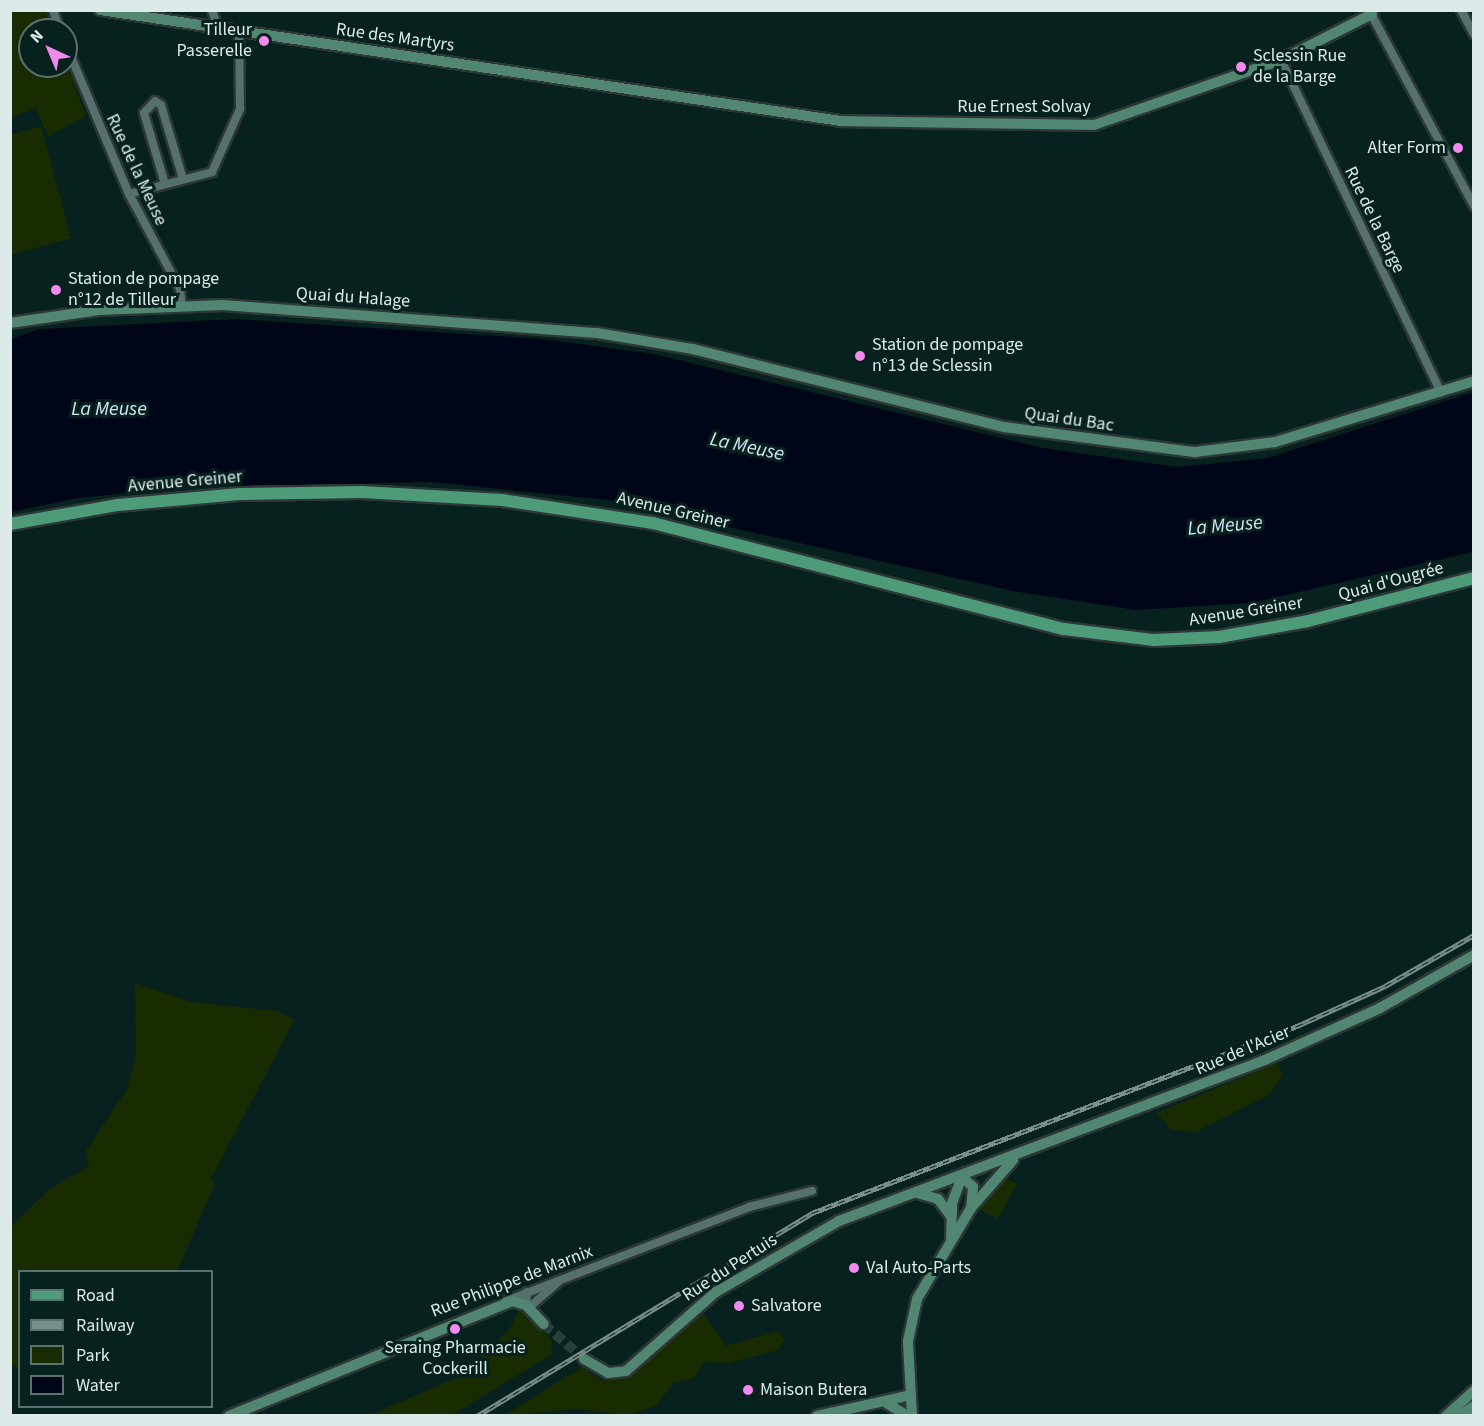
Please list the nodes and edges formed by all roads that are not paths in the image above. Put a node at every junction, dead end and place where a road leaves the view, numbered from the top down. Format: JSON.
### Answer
{"nodes":[{"id":1,"x":100,"y":10,"type":"edge"},
{"id":2,"x":212,"y":10,"type":"edge"},
{"id":3,"x":1461,"y":10,"type":"edge"},
{"id":4,"x":1373,"y":12,"type":"edge"},
{"id":5,"x":134,"y":13,"type":"edge"},
{"id":6,"x":218,"y":28,"type":"junction"},
{"id":7,"x":239,"y":32,"type":"junction"},
{"id":8,"x":1473,"y":34,"type":"edge"},
{"id":9,"x":1281,"y":60,"type":"junction"},
{"id":10,"x":78,"y":73,"type":"edge"},
{"id":11,"x":650,"y":93,"type":"joint"},
{"id":12,"x":183,"y":180,"type":"junction"},
{"id":13,"x":165,"y":184,"type":"junction"},
{"id":14,"x":129,"y":194,"type":"junction"},
{"id":15,"x":1473,"y":206,"type":"edge"},
{"id":16,"x":182,"y":305,"type":"junction"},
{"id":17,"x":10,"y":323,"type":"edge"},
{"id":18,"x":693,"y":350,"type":"joint"},
{"id":19,"x":1473,"y":381,"type":"edge"},
{"id":20,"x":1441,"y":392,"type":"junction"},
{"id":21,"x":10,"y":524,"type":"edge"},
{"id":22,"x":1473,"y":578,"type":"edge"},
{"id":23,"x":1317,"y":619,"type":"joint"},
{"id":24,"x":1473,"y":955,"type":"edge"},
{"id":25,"x":1016,"y":1158,"type":"junction"},
{"id":26,"x":962,"y":1177,"type":"junction"},
{"id":27,"x":812,"y":1191,"type":"dead end"},
{"id":28,"x":907,"y":1193,"type":"junction"},
{"id":29,"x":971,"y":1208,"type":"junction"},
{"id":30,"x":951,"y":1216,"type":"junction"},
{"id":31,"x":951,"y":1237,"type":"junction"},
{"id":32,"x":559,"y":1282,"type":"junction"},
{"id":33,"x":527,"y":1292,"type":"junction"},
{"id":34,"x":543,"y":1298,"type":"junction"},
{"id":35,"x":499,"y":1305,"type":"junction"},
{"id":36,"x":526,"y":1305,"type":"junction"},
{"id":37,"x":542,"y":1321,"type":"joint"},
{"id":38,"x":584,"y":1359,"type":"tunnel mouth"},
{"id":39,"x":1473,"y":1391,"type":"edge"},
{"id":40,"x":911,"y":1395,"type":"junction"},
{"id":41,"x":882,"y":1400,"type":"junction"},
{"id":42,"x":1473,"y":1406,"type":"edge"},
{"id":43,"x":229,"y":1416,"type":"edge"},
{"id":44,"x":817,"y":1416,"type":"edge"},
{"id":45,"x":907,"y":1416,"type":"edge"},
{"id":46,"x":912,"y":1416,"type":"edge"},
{"id":47,"x":1446,"y":1416,"type":"edge"},
{"id":48,"x":1460,"y":1416,"type":"edge"}],
"edges":[{"from":1,"to":5,"type":"main road","name":"Rue des Martyrs"},
{"from":2,"to":6,"type":"street"},
{"from":3,"to":8,"type":"street"},
{"from":4,"to":9,"type":"main road","name":"Rue Ernest Solvay"},
{"from":4,"to":15,"type":"street"},
{"from":5,"to":6,"type":"main road","name":"Rue des Martyrs"},
{"from":6,"to":7,"type":"main road","name":"Rue des Martyrs"},
{"from":7,"to":11,"type":"main road","name":"Rue des Martyrs"},
{"from":7,"to":12,"type":"street"},
{"from":9,"to":11,"type":"main road","name":"Rue Ernest Solvay"},
{"from":9,"to":20,"type":"street","name":"Rue de la Barge"},
{"from":10,"to":14,"type":"street","name":"Rue de la Meuse"},
{"from":12,"to":13,"type":"street"},
{"from":12,"to":13,"type":"street"},
{"from":13,"to":14,"type":"street"},
{"from":14,"to":16,"type":"street","name":"Rue de la Meuse"},
{"from":16,"to":17,"type":"main road","name":"Quai du Halage"},
{"from":16,"to":18,"type":"main road","name":"Quai du Halage"},
{"from":18,"to":20,"type":"main road","name":"Quai du Bac"},
{"from":19,"to":20,"type":"main road","name":"Quai du Bac"},
{"from":21,"to":23,"type":"main road","name":"Avenue Greiner"},
{"from":22,"to":23,"type":"main road","name":"Quai d'Ougrée"},
{"from":24,"to":25,"type":"main road","name":"Rue de l'Acier"},
{"from":25,"to":26,"type":"main road","name":"Rue de l'Acier"},
{"from":25,"to":29,"type":"main road"},
{"from":26,"to":28,"type":"main road","name":"Rue du Pertuis"},
{"from":26,"to":29,"type":"main road"},
{"from":26,"to":30,"type":"main road"},
{"from":27,"to":32,"type":"street","name":"Rue Philippe de Marnix"},
{"from":28,"to":30,"type":"main road"},
{"from":28,"to":38,"type":"main road","name":"Rue du Pertuis"},
{"from":29,"to":31,"type":"main road"},
{"from":30,"to":31,"type":"main road"},
{"from":31,"to":40,"type":"main road"},
{"from":32,"to":33,"type":"street","name":"Rue Philippe de Marnix"},
{"from":32,"to":34,"type":"street"},
{"from":33,"to":35,"type":"street","name":"Rue Philippe de Marnix"},
{"from":33,"to":36,"type":"street"},
{"from":34,"to":36,"type":"street"},
{"from":34,"to":37,"type":"street"},
{"from":35,"to":36,"type":"main road"},
{"from":35,"to":43,"type":"main road","name":"Rue Philippe de Marnix"},
{"from":36,"to":37,"type":"main road"},
{"from":39,"to":47,"type":"main road"},
{"from":40,"to":41,"type":"main road"},
{"from":40,"to":46,"type":"main road"},
{"from":41,"to":44,"type":"main road"},
{"from":41,"to":45,"type":"main road"},
{"from":42,"to":48,"type":"main road"}]}
